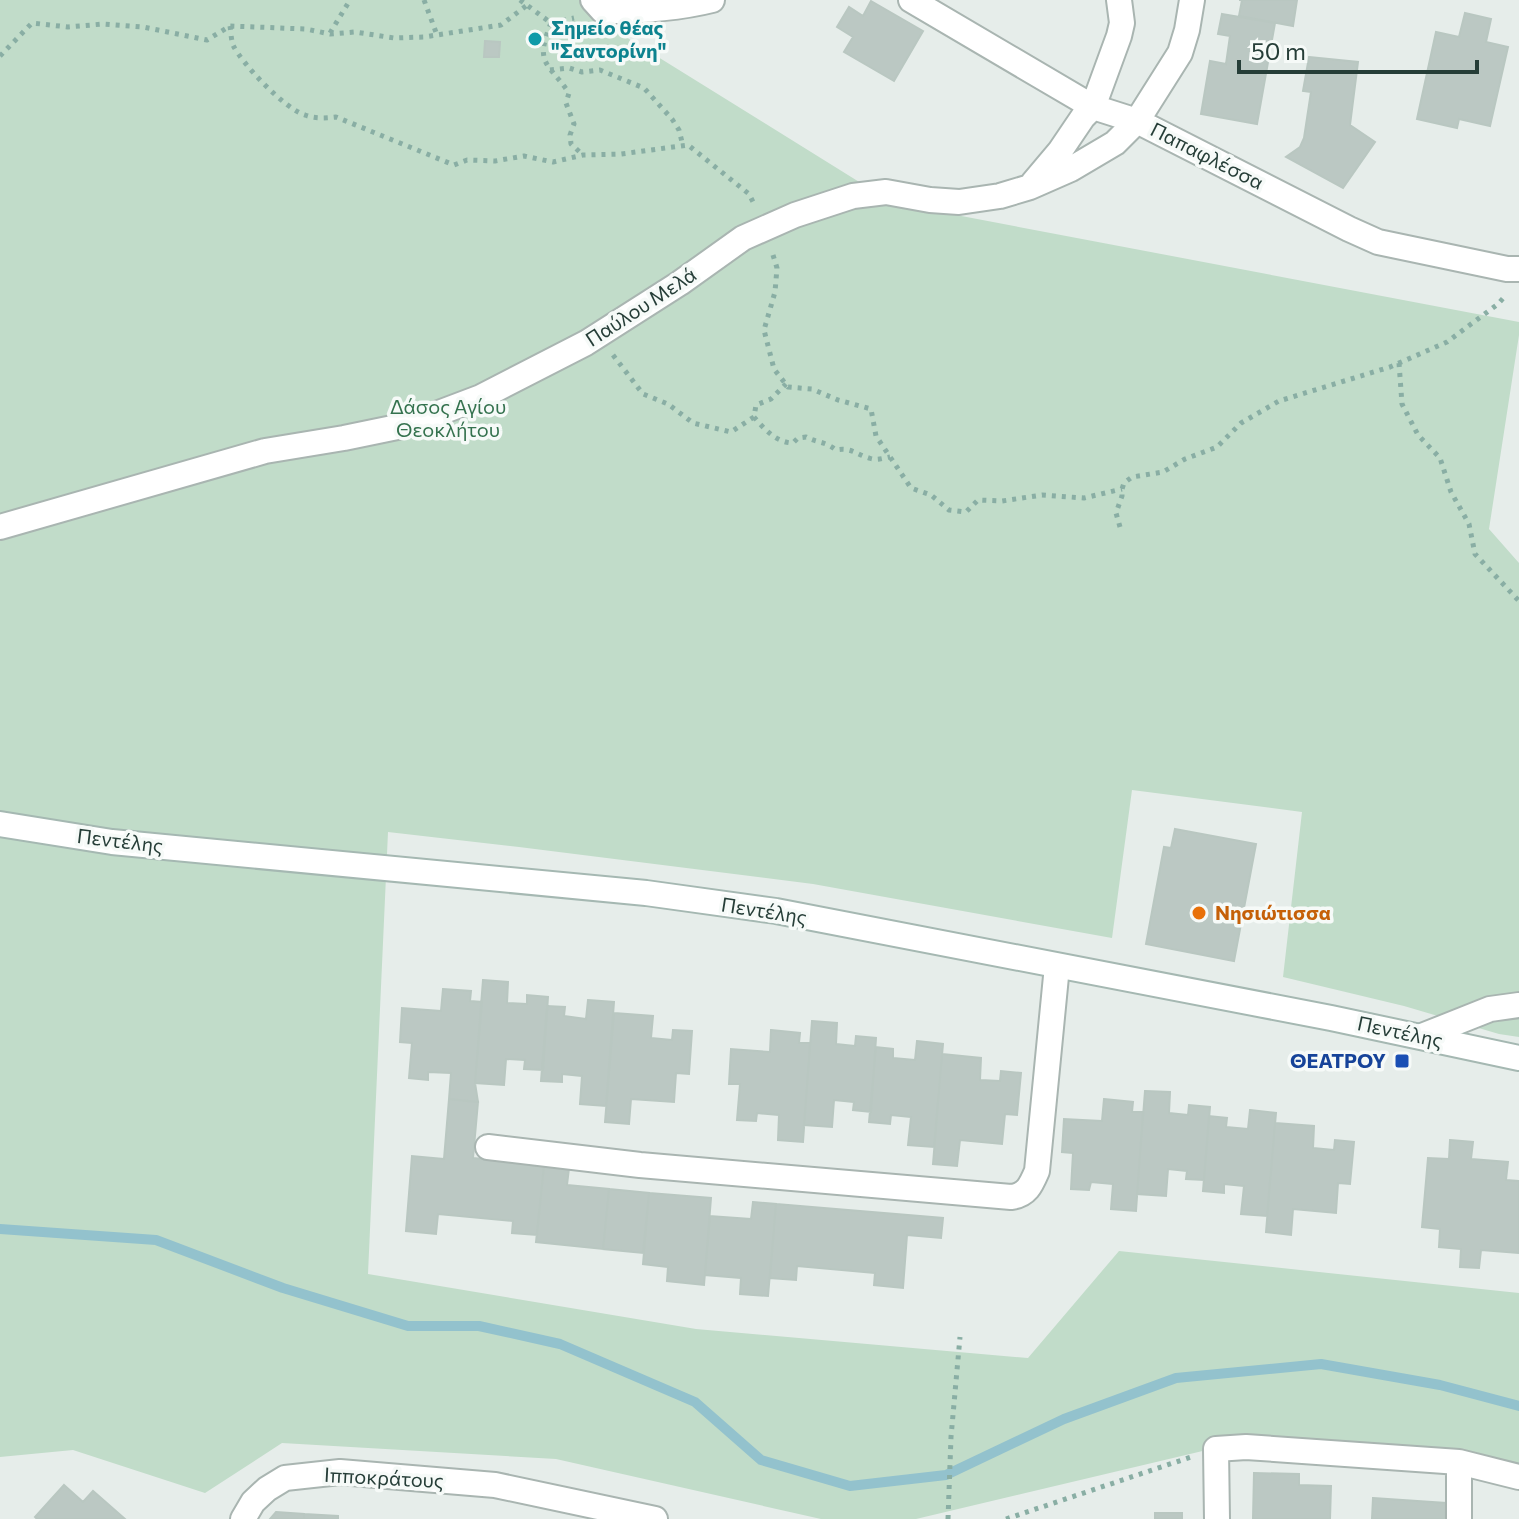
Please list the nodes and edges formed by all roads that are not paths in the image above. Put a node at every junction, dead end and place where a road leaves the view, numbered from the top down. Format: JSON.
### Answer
{"nodes":[{"id":1,"x":593,"y":0,"type":"edge"},
{"id":2,"x":712,"y":0,"type":"edge"},
{"id":3,"x":911,"y":0,"type":"edge"},
{"id":4,"x":1119,"y":0,"type":"edge"},
{"id":5,"x":1192,"y":0,"type":"edge"},
{"id":6,"x":1093,"y":107,"type":"junction"},
{"id":7,"x":1137,"y":121,"type":"junction"},
{"id":8,"x":1030,"y":187,"type":"junction"},
{"id":9,"x":1514,"y":279,"type":"edge"},
{"id":10,"x":0,"y":527,"type":"edge"},
{"id":11,"x":0,"y":824,"type":"edge"},
{"id":12,"x":1057,"y":966,"type":"junction"},
{"id":13,"x":1519,"y":1005,"type":"edge"},
{"id":14,"x":1422,"y":1036,"type":"junction"},
{"id":15,"x":1519,"y":1058,"type":"edge"},
{"id":16,"x":488,"y":1147,"type":"dead end"},
{"id":17,"x":1459,"y":1462,"type":"junction"},
{"id":18,"x":1519,"y":1477,"type":"edge"},
{"id":19,"x":243,"y":1519,"type":"edge"},
{"id":20,"x":655,"y":1519,"type":"edge"},
{"id":21,"x":1217,"y":1519,"type":"edge"},
{"id":22,"x":1459,"y":1519,"type":"edge"}],
"edges":[{"from":1,"to":2,"type":"street"},
{"from":3,"to":6,"type":"street","name":"Παπαφλέσσα"},
{"from":4,"to":6,"type":"street"},
{"from":5,"to":7,"type":"street","name":"Παύλου Μελά"},
{"from":6,"to":7,"type":"street","name":"Παπαφλέσσα"},
{"from":6,"to":8,"type":"street"},
{"from":7,"to":8,"type":"street","name":"Παύλου Μελά"},
{"from":7,"to":9,"type":"street","name":"Παπαφλέσσα"},
{"from":8,"to":10,"type":"street","name":"Παύλου Μελά"},
{"from":11,"to":12,"type":"street","name":"Πεντέλης"},
{"from":12,"to":14,"type":"street","name":"Πεντέλης"},
{"from":12,"to":16,"type":"street"},
{"from":13,"to":14,"type":"street"},
{"from":14,"to":15,"type":"street","name":"Πεντέλης"},
{"from":17,"to":18,"type":"street"},
{"from":17,"to":21,"type":"street"},
{"from":17,"to":22,"type":"street"},
{"from":19,"to":20,"type":"street","name":"Ιπποκράτους"}]}
